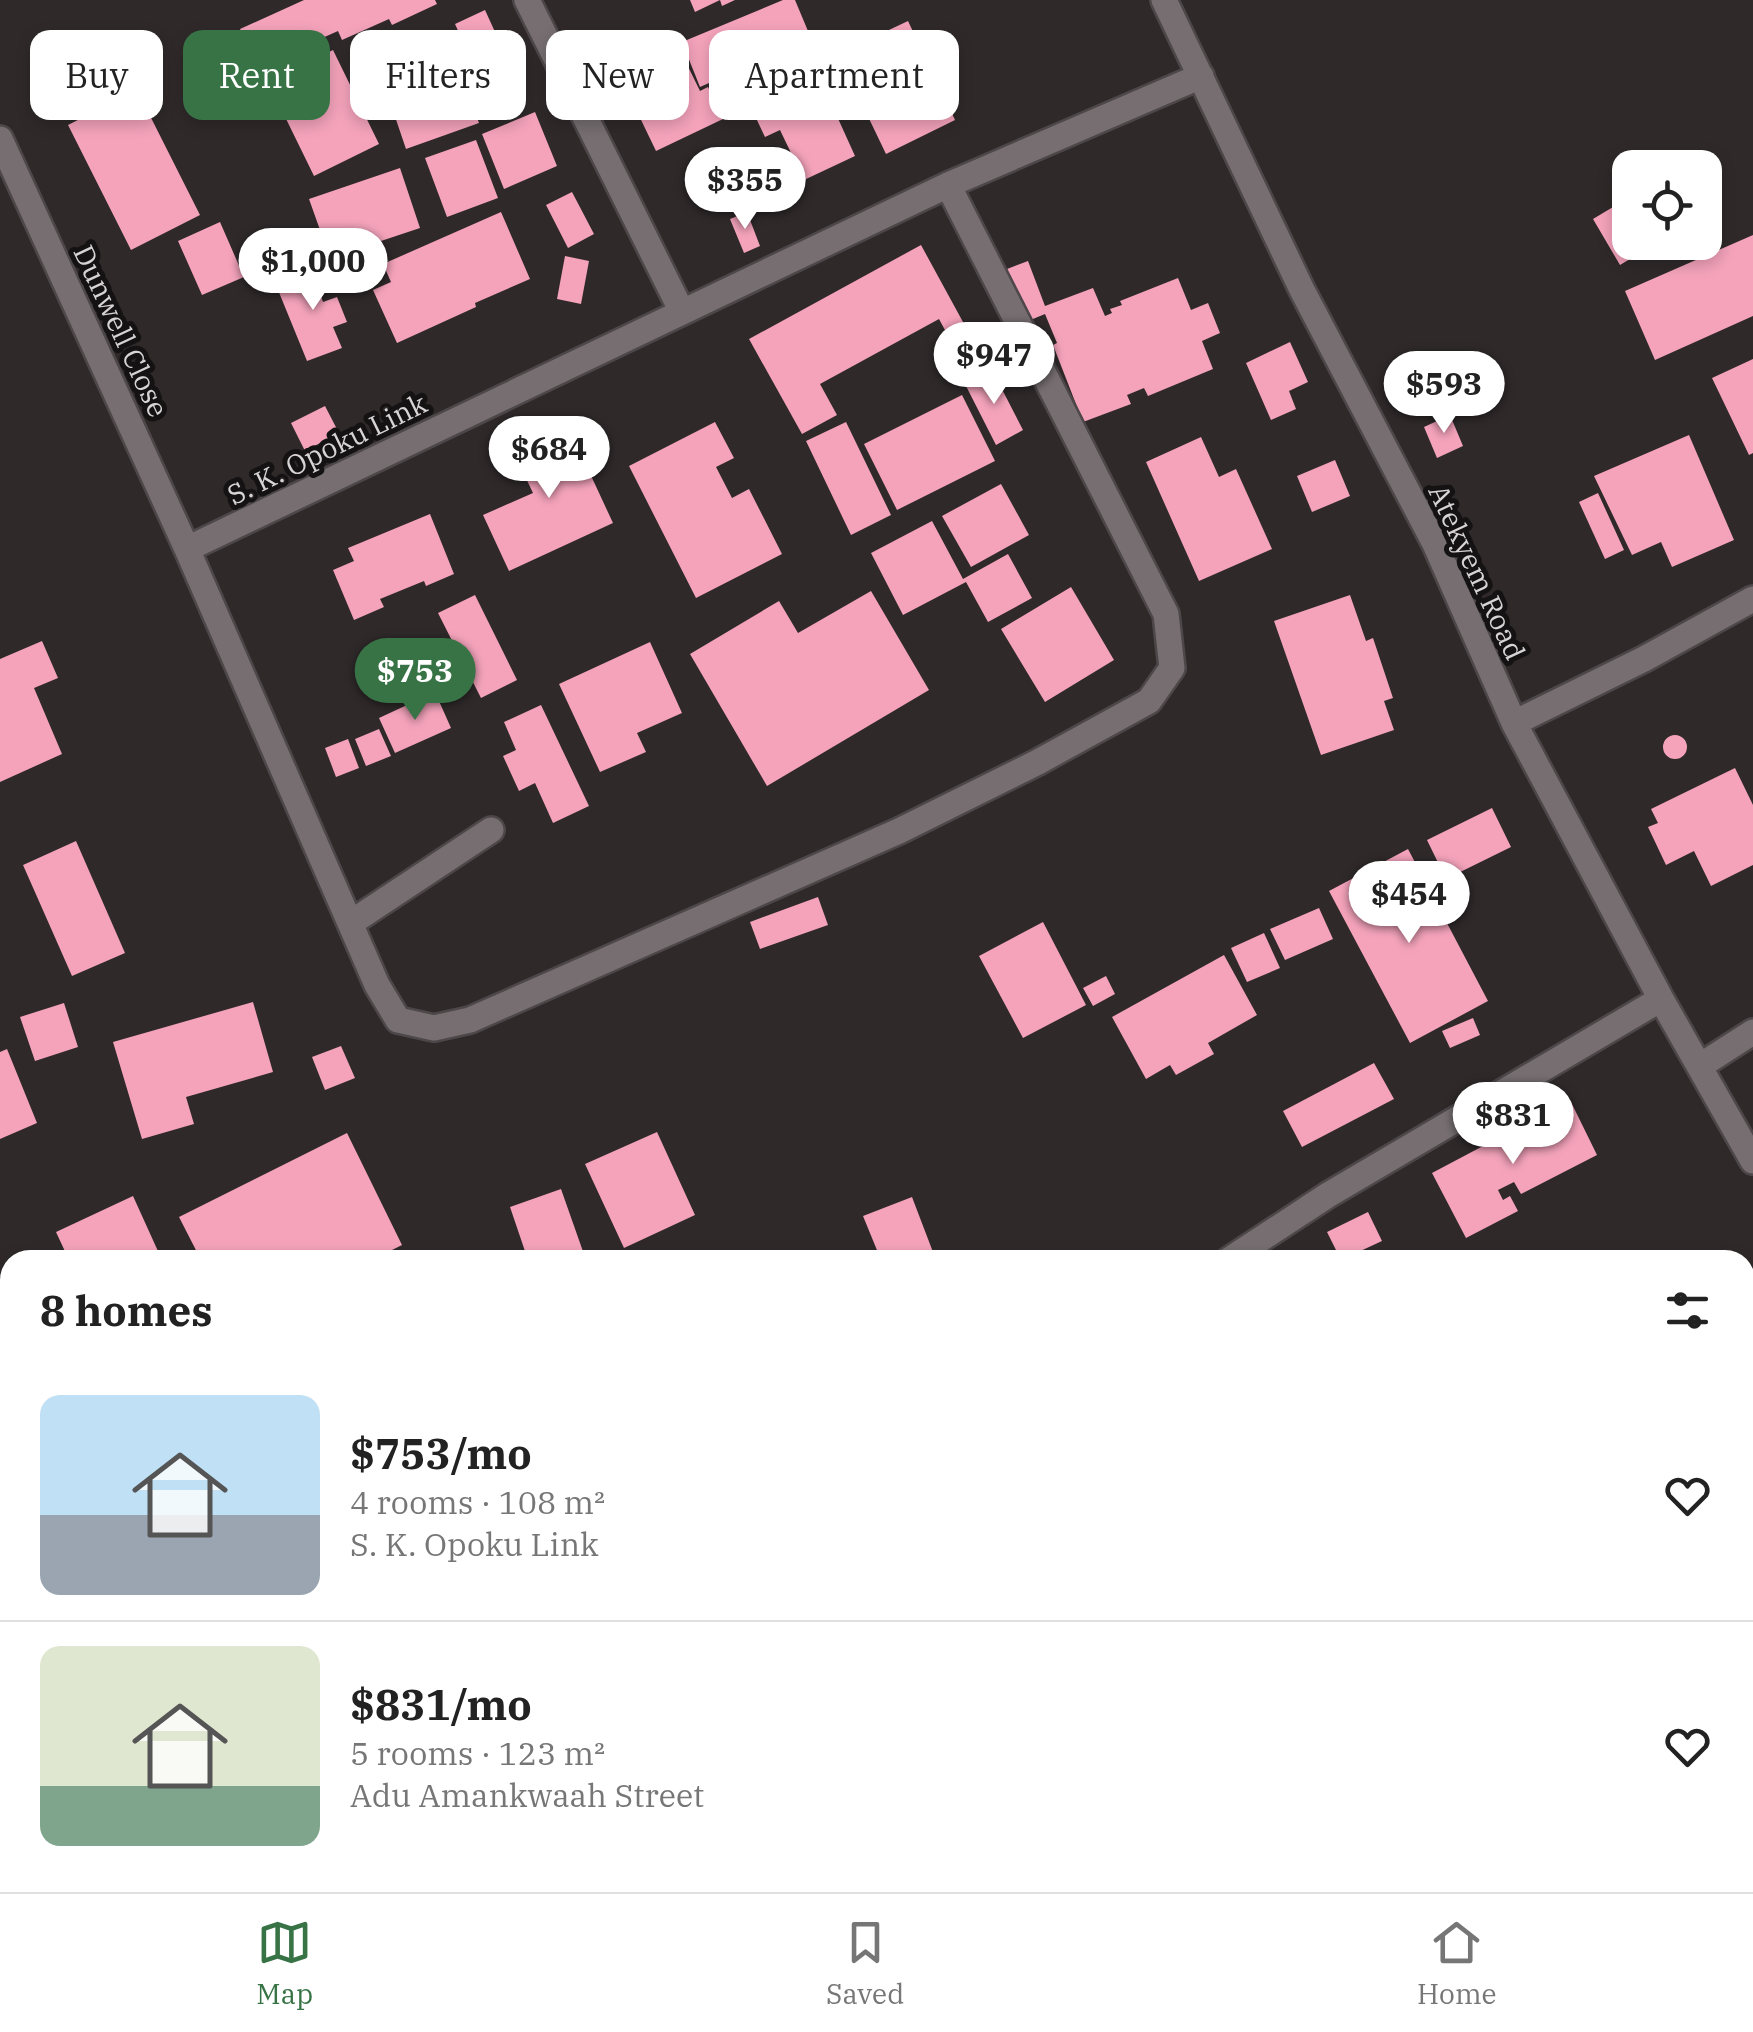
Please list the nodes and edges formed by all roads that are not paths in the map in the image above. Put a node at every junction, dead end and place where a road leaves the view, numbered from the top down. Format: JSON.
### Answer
{"nodes":[{"id":1,"x":527,"y":0,"type":"edge"},
{"id":2,"x":1164,"y":0,"type":"edge"},
{"id":3,"x":1200,"y":76,"type":"junction"},
{"id":4,"x":0,"y":139,"type":"edge"},
{"id":5,"x":948,"y":185,"type":"junction"},
{"id":6,"x":682,"y":312,"type":"junction"},
{"id":7,"x":187,"y":549,"type":"junction"},
{"id":8,"x":1753,"y":598,"type":"edge"},
{"id":9,"x":1514,"y":724,"type":"junction"},
{"id":10,"x":491,"y":830,"type":"dead end"},
{"id":11,"x":352,"y":922,"type":"junction"},
{"id":12,"x":1660,"y":998,"type":"junction"},
{"id":13,"x":1753,"y":1032,"type":"edge"},
{"id":14,"x":1700,"y":1066,"type":"junction"},
{"id":15,"x":1753,"y":1161,"type":"edge"},
{"id":16,"x":1244,"y":1250,"type":"edge"}],
"edges":[{"from":1,"to":6,"type":"street"},
{"from":2,"to":3,"type":"street","name":"Atekyem Road"},
{"from":3,"to":5,"type":"street","name":"S. K. Opoku Link"},
{"from":3,"to":9,"type":"street","name":"Atekyem Road"},
{"from":4,"to":7,"type":"street","name":"Dunwell Close"},
{"from":5,"to":6,"type":"street","name":"S. K. Opoku Link"},
{"from":5,"to":11,"type":"street","name":"Dunwell Close"},
{"from":6,"to":7,"type":"street","name":"S. K. Opoku Link"},
{"from":7,"to":11,"type":"street","name":"Dunwell Close"},
{"from":8,"to":9,"type":"street"},
{"from":9,"to":12,"type":"street","name":"Atekyem Road"},
{"from":10,"to":11,"type":"street"},
{"from":12,"to":14,"type":"street","name":"Atekyem Road"},
{"from":12,"to":16,"type":"street"},
{"from":13,"to":14,"type":"street"},
{"from":14,"to":15,"type":"street","name":"Atekyem Road"}]}
